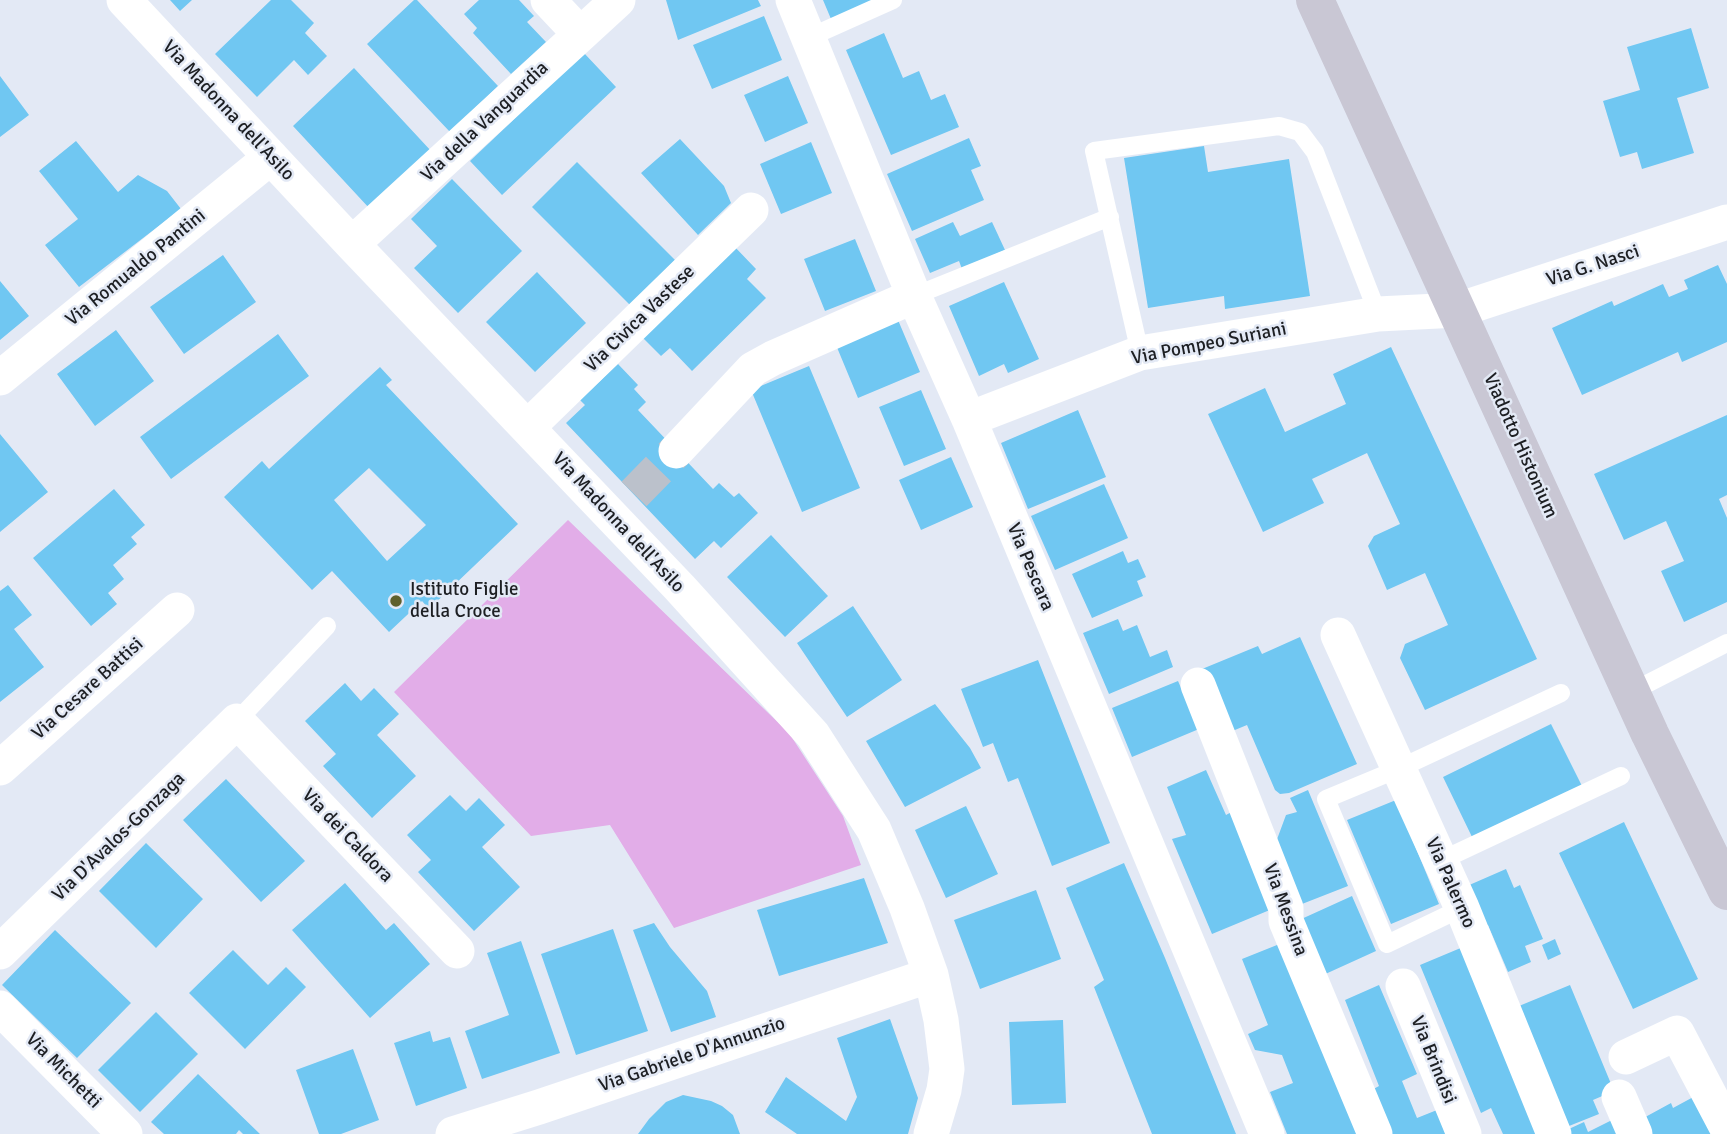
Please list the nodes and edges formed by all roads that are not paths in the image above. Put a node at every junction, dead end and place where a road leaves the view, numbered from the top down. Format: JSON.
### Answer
{"nodes":[{"id":1,"x":124,"y":0,"type":"edge"},
{"id":2,"x":548,"y":0,"type":"edge"},
{"id":3,"x":618,"y":0,"type":"edge"},
{"id":4,"x":793,"y":0,"type":"edge"},
{"id":5,"x":893,"y":0,"type":"edge"},
{"id":6,"x":1315,"y":0,"type":"edge"},
{"id":7,"x":580,"y":34,"type":"junction"},
{"id":8,"x":808,"y":38,"type":"junction"},
{"id":9,"x":271,"y":157,"type":"junction"},
{"id":10,"x":751,"y":210,"type":"dead end"},
{"id":11,"x":1110,"y":217,"type":"junction"},
{"id":12,"x":1727,"y":222,"type":"edge"},
{"id":13,"x":352,"y":244,"type":"junction"},
{"id":14,"x":914,"y":296,"type":"junction"},
{"id":15,"x":1458,"y":310,"type":"junction"},
{"id":16,"x":1378,"y":314,"type":"junction"},
{"id":17,"x":1140,"y":353,"type":"junction"},
{"id":18,"x":0,"y":378,"type":"edge"},
{"id":19,"x":969,"y":419,"type":"junction"},
{"id":20,"x":528,"y":427,"type":"junction"},
{"id":21,"x":676,"y":451,"type":"tunnel mouth"},
{"id":22,"x":177,"y":610,"type":"dead end"},
{"id":23,"x":327,"y":626,"type":"dead end"},
{"id":24,"x":1338,"y":635,"type":"dead end"},
{"id":25,"x":1727,"y":643,"type":"edge"},
{"id":26,"x":1198,"y":685,"type":"dead end"},
{"id":27,"x":1631,"y":692,"type":"junction"},
{"id":28,"x":1561,"y":693,"type":"dead end"},
{"id":29,"x":237,"y":721,"type":"junction"},
{"id":30,"x":0,"y":768,"type":"edge"},
{"id":31,"x":1398,"y":769,"type":"junction"},
{"id":32,"x":1621,"y":776,"type":"dead end"},
{"id":33,"x":1440,"y":861,"type":"junction"},
{"id":34,"x":1723,"y":873,"type":"edge"},
{"id":35,"x":1462,"y":908,"type":"junction"},
{"id":36,"x":457,"y":951,"type":"dead end"},
{"id":37,"x":0,"y":953,"type":"edge"},
{"id":38,"x":931,"y":975,"type":"junction"},
{"id":39,"x":1403,"y":986,"type":"dead end"},
{"id":40,"x":0,"y":1008,"type":"edge"},
{"id":41,"x":1626,"y":1057,"type":"dead end"},
{"id":42,"x":1619,"y":1097,"type":"dead end"},
{"id":43,"x":534,"y":1121,"type":"edge"},
{"id":44,"x":1727,"y":1128,"type":"edge"},
{"id":45,"x":125,"y":1134,"type":"edge"},
{"id":46,"x":453,"y":1134,"type":"edge"},
{"id":47,"x":931,"y":1134,"type":"edge"},
{"id":48,"x":1267,"y":1134,"type":"edge"},
{"id":49,"x":1375,"y":1134,"type":"edge"},
{"id":50,"x":1464,"y":1134,"type":"edge"},
{"id":51,"x":1554,"y":1134,"type":"edge"},
{"id":52,"x":1635,"y":1134,"type":"edge"}],
"edges":[{"from":1,"to":9,"type":"street","name":"Via Madonna dell'Asilo"},
{"from":2,"to":7,"type":"street"},
{"from":3,"to":7,"type":"street","name":"Via della Vanguardia"},
{"from":4,"to":8,"type":"street","name":"Via Pescara"},
{"from":5,"to":8,"type":"lane"},
{"from":6,"to":15,"type":"main road","name":"Viadotto Histonium"},
{"from":7,"to":13,"type":"street","name":"Via della Vanguardia"},
{"from":8,"to":14,"type":"street","name":"Via Pescara"},
{"from":9,"to":13,"type":"street","name":"Via Madonna dell'Asilo"},
{"from":9,"to":18,"type":"street","name":"Via Romualdo Pantini"},
{"from":10,"to":20,"type":"street","name":"Via Civica Vastese"},
{"from":11,"to":14,"type":"lane"},
{"from":11,"to":16,"type":"lane"},
{"from":11,"to":17,"type":"lane"},
{"from":12,"to":15,"type":"street","name":"Via G. Nasci"},
{"from":13,"to":20,"type":"street","name":"Via Madonna dell'Asilo"},
{"from":14,"to":19,"type":"street","name":"Via Pescara"},
{"from":14,"to":21,"type":"street"},
{"from":15,"to":16,"type":"street","name":"Via Pompeo Suriani"},
{"from":15,"to":27,"type":"main road","name":"Viadotto Histonium"},
{"from":16,"to":17,"type":"street","name":"Via Pompeo Suriani"},
{"from":17,"to":19,"type":"street","name":"Via Pompeo Suriani"},
{"from":19,"to":48,"type":"street","name":"Via Pescara"},
{"from":20,"to":38,"type":"street","name":"Via Madonna dell'Asilo"},
{"from":22,"to":30,"type":"street","name":"Via Cesare Battisi"},
{"from":23,"to":29,"type":"lane"},
{"from":24,"to":31,"type":"street","name":"Via Palermo"},
{"from":25,"to":27,"type":"lane"},
{"from":26,"to":49,"type":"street","name":"Via Messina"},
{"from":27,"to":34,"type":"main road","name":"Viadotto Histonium"},
{"from":28,"to":31,"type":"lane"},
{"from":29,"to":36,"type":"street","name":"Via dei Caldora"},
{"from":29,"to":37,"type":"street","name":"Via D'Avalos-Gonzaga"},
{"from":31,"to":33,"type":"street","name":"Via Palermo"},
{"from":31,"to":35,"type":"lane"},
{"from":32,"to":33,"type":"lane"},
{"from":33,"to":35,"type":"street","name":"Via Palermo"},
{"from":35,"to":51,"type":"street","name":"Via Palermo"},
{"from":38,"to":43,"type":"street","name":"Via Gabriele D'Annunzio"},
{"from":38,"to":47,"type":"street","name":"Via Madonna dell'Asilo"},
{"from":39,"to":50,"type":"street","name":"Via Brindisi"},
{"from":40,"to":45,"type":"street","name":"Via Michetti"},
{"from":41,"to":44,"type":"street"},
{"from":42,"to":52,"type":"street"},
{"from":43,"to":46,"type":"street","name":"Via Gabriele D'Annunzio"}]}
